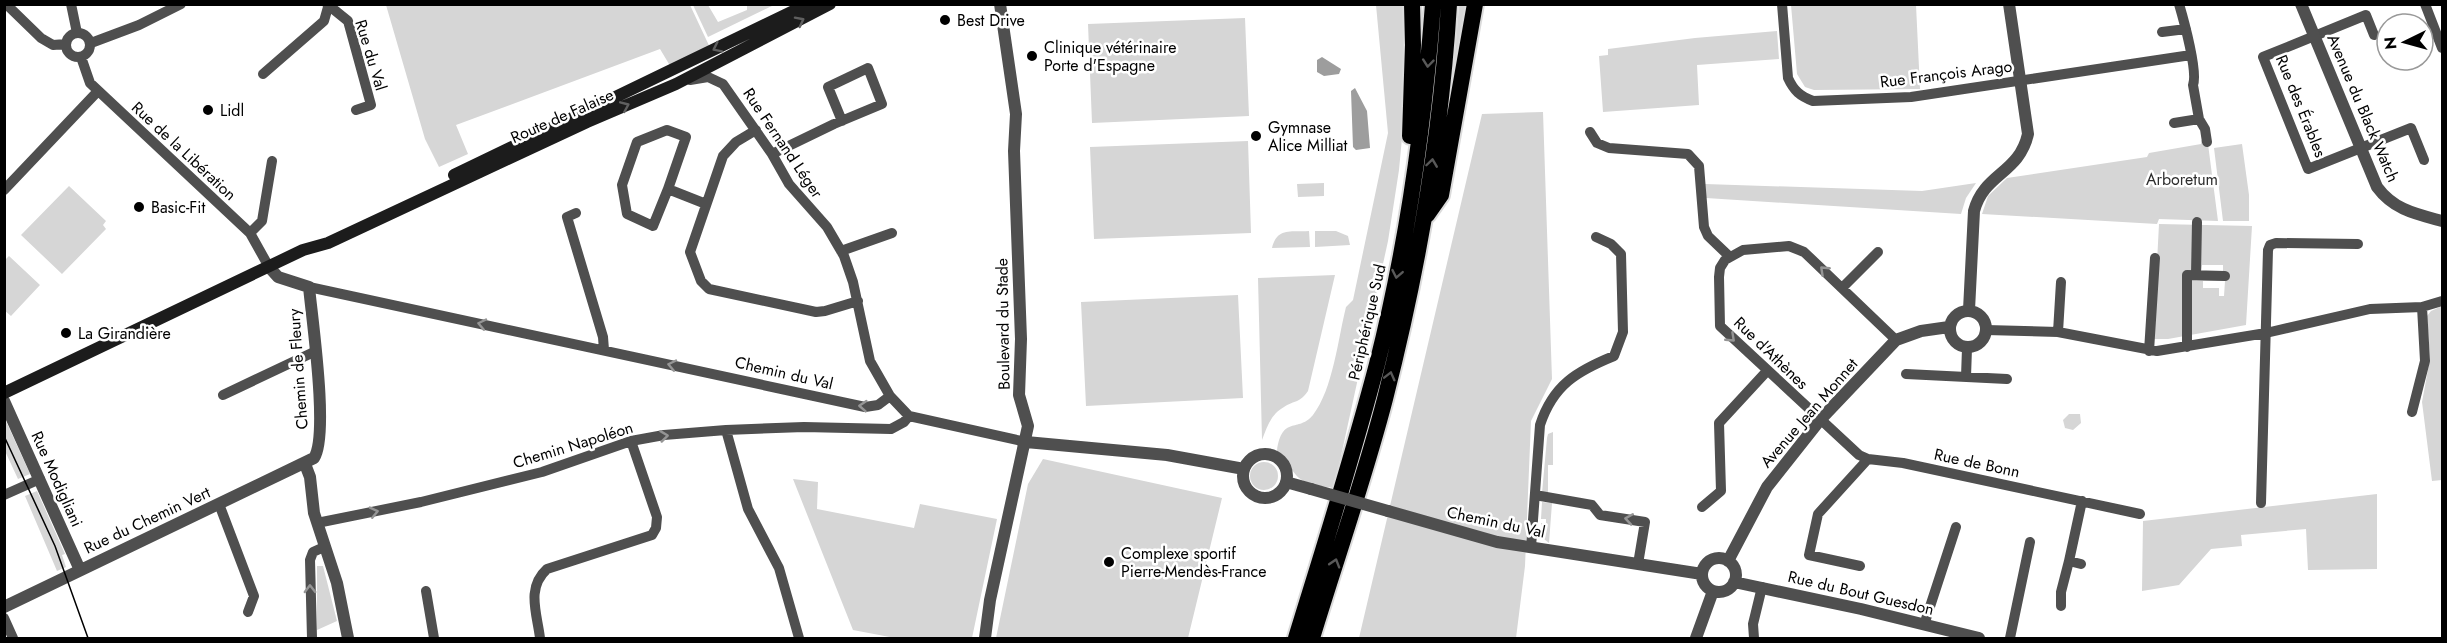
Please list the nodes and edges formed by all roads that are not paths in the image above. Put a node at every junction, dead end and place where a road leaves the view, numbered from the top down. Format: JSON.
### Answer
{"nodes":[{"id":1,"x":6,"y":4,"type":"edge"},
{"id":2,"x":71,"y":4,"type":"edge"},
{"id":3,"x":181,"y":4,"type":"edge"},
{"id":4,"x":808,"y":4,"type":"edge"},
{"id":5,"x":830,"y":4,"type":"edge"},
{"id":6,"x":1000,"y":4,"type":"edge"},
{"id":7,"x":1412,"y":4,"type":"edge"},
{"id":8,"x":1433,"y":4,"type":"edge"},
{"id":9,"x":1449,"y":4,"type":"edge"},
{"id":10,"x":1475,"y":4,"type":"edge"},
{"id":11,"x":1782,"y":4,"type":"edge"},
{"id":12,"x":2009,"y":4,"type":"edge"},
{"id":13,"x":2179,"y":4,"type":"edge"},
{"id":14,"x":2301,"y":4,"type":"edge"},
{"id":15,"x":2424,"y":4,"type":"edge"},
{"id":16,"x":327,"y":6,"type":"edge"},
{"id":17,"x":2186,"y":29,"type":"junction"},
{"id":18,"x":2162,"y":32,"type":"dead end"},
{"id":19,"x":76,"y":33,"type":"junction"},
{"id":20,"x":2374,"y":35,"type":"dead end"},
{"id":21,"x":2314,"y":36,"type":"junction"},
{"id":22,"x":91,"y":43,"type":"junction"},
{"id":23,"x":66,"y":44,"type":"junction"},
{"id":24,"x":2442,"y":48,"type":"edge"},
{"id":25,"x":2191,"y":55,"type":"junction"},
{"id":26,"x":81,"y":57,"type":"junction"},
{"id":27,"x":263,"y":74,"type":"dead end"},
{"id":28,"x":2020,"y":80,"type":"junction"},
{"id":29,"x":676,"y":84,"type":"junction"},
{"id":30,"x":98,"y":90,"type":"junction"},
{"id":31,"x":356,"y":110,"type":"dead end"},
{"id":32,"x":2199,"y":119,"type":"junction"},
{"id":33,"x":842,"y":121,"type":"junction"},
{"id":34,"x":2174,"y":123,"type":"dead end"},
{"id":35,"x":756,"y":130,"type":"junction"},
{"id":36,"x":1590,"y":132,"type":"dead end"},
{"id":37,"x":2207,"y":142,"type":"dead end"},
{"id":38,"x":2360,"y":147,"type":"junction"},
{"id":39,"x":772,"y":154,"type":"junction"},
{"id":40,"x":2424,"y":160,"type":"dead end"},
{"id":41,"x":272,"y":161,"type":"dead end"},
{"id":42,"x":668,"y":189,"type":"junction"},
{"id":43,"x":4,"y":190,"type":"edge"},
{"id":44,"x":706,"y":204,"type":"junction"},
{"id":45,"x":576,"y":213,"type":"dead end"},
{"id":46,"x":1416,"y":219,"type":"junction"},
{"id":47,"x":2442,"y":221,"type":"edge"},
{"id":48,"x":2197,"y":222,"type":"dead end"},
{"id":49,"x":250,"y":233,"type":"junction"},
{"id":50,"x":892,"y":233,"type":"dead end"},
{"id":51,"x":1596,"y":237,"type":"dead end"},
{"id":52,"x":2358,"y":244,"type":"dead end"},
{"id":53,"x":303,"y":250,"type":"junction"},
{"id":54,"x":841,"y":251,"type":"junction"},
{"id":55,"x":1878,"y":252,"type":"dead end"},
{"id":56,"x":1729,"y":256,"type":"junction"},
{"id":57,"x":2155,"y":258,"type":"dead end"},
{"id":58,"x":269,"y":267,"type":"junction"},
{"id":59,"x":2196,"y":275,"type":"junction"},
{"id":60,"x":2225,"y":276,"type":"dead end"},
{"id":61,"x":2061,"y":282,"type":"dead end"},
{"id":62,"x":309,"y":287,"type":"junction"},
{"id":63,"x":1842,"y":288,"type":"junction"},
{"id":64,"x":858,"y":301,"type":"junction"},
{"id":65,"x":2442,"y":301,"type":"edge"},
{"id":66,"x":2422,"y":307,"type":"junction"},
{"id":67,"x":1969,"y":310,"type":"junction"},
{"id":68,"x":1949,"y":327,"type":"junction"},
{"id":69,"x":1986,"y":330,"type":"junction"},
{"id":70,"x":2058,"y":332,"type":"junction"},
{"id":71,"x":2266,"y":333,"type":"junction"},
{"id":72,"x":1896,"y":340,"type":"junction"},
{"id":73,"x":2187,"y":347,"type":"junction"},
{"id":74,"x":1967,"y":348,"type":"junction"},
{"id":75,"x":604,"y":350,"type":"junction"},
{"id":76,"x":316,"y":351,"type":"junction"},
{"id":77,"x":2149,"y":351,"type":"junction"},
{"id":78,"x":1767,"y":371,"type":"junction"},
{"id":79,"x":1906,"y":374,"type":"dead end"},
{"id":80,"x":1966,"y":377,"type":"junction"},
{"id":81,"x":2007,"y":379,"type":"dead end"},
{"id":82,"x":4,"y":393,"type":"edge"},
{"id":83,"x":223,"y":395,"type":"dead end"},
{"id":84,"x":890,"y":396,"type":"junction"},
{"id":85,"x":4,"y":401,"type":"edge"},
{"id":86,"x":2412,"y":412,"type":"dead end"},
{"id":87,"x":909,"y":416,"type":"junction"},
{"id":88,"x":1821,"y":420,"type":"junction"},
{"id":89,"x":726,"y":430,"type":"junction"},
{"id":90,"x":631,"y":441,"type":"junction"},
{"id":91,"x":1026,"y":442,"type":"junction"},
{"id":92,"x":1868,"y":459,"type":"junction"},
{"id":93,"x":305,"y":464,"type":"junction"},
{"id":94,"x":1244,"y":470,"type":"junction"},
{"id":95,"x":40,"y":479,"type":"junction"},
{"id":96,"x":1286,"y":482,"type":"junction"},
{"id":97,"x":4,"y":495,"type":"edge"},
{"id":98,"x":1535,"y":495,"type":"junction"},
{"id":99,"x":2082,"y":501,"type":"junction"},
{"id":100,"x":2261,"y":503,"type":"dead end"},
{"id":101,"x":219,"y":504,"type":"junction"},
{"id":102,"x":1702,"y":507,"type":"dead end"},
{"id":103,"x":2140,"y":514,"type":"dead end"},
{"id":104,"x":317,"y":523,"type":"junction"},
{"id":105,"x":1956,"y":527,"type":"dead end"},
{"id":106,"x":2030,"y":542,"type":"dead end"},
{"id":107,"x":324,"y":547,"type":"junction"},
{"id":108,"x":1531,"y":548,"type":"junction"},
{"id":109,"x":1728,"y":561,"type":"junction"},
{"id":110,"x":2069,"y":561,"type":"junction"},
{"id":111,"x":1638,"y":564,"type":"junction"},
{"id":112,"x":2081,"y":564,"type":"dead end"},
{"id":113,"x":1860,"y":566,"type":"dead end"},
{"id":114,"x":80,"y":570,"type":"junction"},
{"id":115,"x":1702,"y":574,"type":"junction"},
{"id":116,"x":1734,"y":582,"type":"junction"},
{"id":117,"x":1762,"y":587,"type":"junction"},
{"id":118,"x":426,"y":591,"type":"dead end"},
{"id":119,"x":1713,"y":591,"type":"junction"},
{"id":120,"x":2061,"y":606,"type":"dead end"},
{"id":121,"x":4,"y":608,"type":"edge"},
{"id":122,"x":248,"y":612,"type":"dead end"},
{"id":123,"x":4,"y":618,"type":"edge"},
{"id":124,"x":1924,"y":625,"type":"junction"},
{"id":125,"x":14,"y":639,"type":"edge"},
{"id":126,"x":312,"y":639,"type":"edge"},
{"id":127,"x":348,"y":639,"type":"edge"},
{"id":128,"x":434,"y":639,"type":"edge"},
{"id":129,"x":540,"y":639,"type":"edge"},
{"id":130,"x":799,"y":639,"type":"edge"},
{"id":131,"x":985,"y":639,"type":"edge"},
{"id":132,"x":1296,"y":639,"type":"edge"},
{"id":133,"x":1314,"y":639,"type":"edge"},
{"id":134,"x":1696,"y":639,"type":"edge"},
{"id":135,"x":1754,"y":639,"type":"edge"},
{"id":136,"x":1979,"y":639,"type":"edge"},
{"id":137,"x":2010,"y":639,"type":"edge"}],
"edges":[{"from":1,"to":23,"type":"street"},
{"from":2,"to":19,"type":"street"},
{"from":3,"to":22,"type":"street"},
{"from":4,"to":53,"type":"main road","name":"Route de Falaise","one_way":true},
{"from":29,"to":5,"type":"main road","name":"Route de Falaise","one_way":true},
{"from":6,"to":91,"type":"street","name":"Boulevard du Stade"},
{"from":7,"to":46,"type":"highway"},
{"from":8,"to":46,"type":"highway","name":"Périphérique Sud","one_way":true},
{"from":46,"to":9,"type":"highway","name":"Périphérique Sud","one_way":true},
{"from":10,"to":46,"type":"highway"},
{"from":11,"to":28,"type":"street","name":"Rue François Arago"},
{"from":12,"to":28,"type":"street"},
{"from":13,"to":17,"type":"street"},
{"from":14,"to":21,"type":"street","name":"Avenue du Black Watch"},
{"from":15,"to":24,"type":"street"},
{"from":16,"to":27,"type":"street","name":"Rue du Val"},
{"from":16,"to":31,"type":"street","name":"Rue du Val"},
{"from":17,"to":18,"type":"street"},
{"from":17,"to":25,"type":"street"},
{"from":19,"to":22,"type":"street"},
{"from":19,"to":23,"type":"street"},
{"from":20,"to":21,"type":"street"},
{"from":21,"to":38,"type":"street","name":"Avenue du Black Watch"},
{"from":21,"to":38,"type":"street","name":"Rue des Érables"},
{"from":22,"to":26,"type":"street"},
{"from":23,"to":26,"type":"street"},
{"from":25,"to":28,"type":"street","name":"Rue François Arago"},
{"from":25,"to":32,"type":"street"},
{"from":26,"to":30,"type":"street","name":"Rue de la Libération"},
{"from":28,"to":67,"type":"street"},
{"from":29,"to":35,"type":"street","name":"Rue Fernand Léger"},
{"from":53,"to":29,"type":"main road","name":"Route de Falaise","one_way":true},
{"from":30,"to":43,"type":"street"},
{"from":30,"to":49,"type":"street","name":"Rue de la Libération"},
{"from":32,"to":34,"type":"street"},
{"from":32,"to":37,"type":"street"},
{"from":33,"to":33,"type":"street"},
{"from":33,"to":39,"type":"street"},
{"from":35,"to":39,"type":"street","name":"Rue Fernand Léger"},
{"from":35,"to":44,"type":"street"},
{"from":36,"to":56,"type":"street"},
{"from":38,"to":40,"type":"street"},
{"from":38,"to":47,"type":"street","name":"Avenue du Black Watch"},
{"from":39,"to":54,"type":"street","name":"Rue Fernand Léger"},
{"from":41,"to":49,"type":"street"},
{"from":42,"to":42,"type":"street"},
{"from":42,"to":44,"type":"street"},
{"from":44,"to":64,"type":"street"},
{"from":45,"to":75,"type":"street"},
{"from":46,"to":132,"type":"highway","name":"Périphérique Sud","one_way":true},
{"from":133,"to":46,"type":"highway","name":"Périphérique Sud","one_way":true},
{"from":48,"to":59,"type":"street"},
{"from":49,"to":58,"type":"street","name":"Rue de la Libération"},
{"from":50,"to":54,"type":"street"},
{"from":51,"to":98,"type":"street"},
{"from":52,"to":71,"type":"street"},
{"from":53,"to":58,"type":"main road","name":"Route de Falaise"},
{"from":54,"to":64,"type":"street","name":"Rue Fernand Léger"},
{"from":55,"to":63,"type":"street"},
{"from":63,"to":56,"type":"street","one_way":true},
{"from":56,"to":78,"type":"street","name":"Rue d'Athènes","one_way":true},
{"from":57,"to":77,"type":"street"},
{"from":58,"to":62,"type":"street","name":"Chemin de Fleury"},
{"from":58,"to":82,"type":"main road","name":"Route de Falaise"},
{"from":59,"to":60,"type":"street"},
{"from":59,"to":73,"type":"street"},
{"from":61,"to":70,"type":"street"},
{"from":75,"to":62,"type":"street","name":"Chemin du Val","one_way":true},
{"from":62,"to":76,"type":"street","name":"Chemin de Fleury"},
{"from":63,"to":72,"type":"street"},
{"from":64,"to":84,"type":"street","name":"Rue Fernand Léger"},
{"from":65,"to":66,"type":"street"},
{"from":66,"to":71,"type":"street"},
{"from":66,"to":86,"type":"street"},
{"from":67,"to":68,"type":"street"},
{"from":67,"to":69,"type":"street"},
{"from":68,"to":72,"type":"street","name":"Avenue Jean Monnet"},
{"from":68,"to":74,"type":"street"},
{"from":69,"to":70,"type":"street"},
{"from":69,"to":74,"type":"street"},
{"from":70,"to":77,"type":"street"},
{"from":71,"to":73,"type":"street"},
{"from":71,"to":100,"type":"street"},
{"from":72,"to":88,"type":"street","name":"Avenue Jean Monnet"},
{"from":73,"to":77,"type":"street"},
{"from":74,"to":80,"type":"street"},
{"from":84,"to":75,"type":"street","name":"Chemin du Val","one_way":true},
{"from":76,"to":83,"type":"street"},
{"from":76,"to":93,"type":"street","name":"Chemin de Fleury"},
{"from":78,"to":88,"type":"street","name":"Rue d'Athènes"},
{"from":78,"to":102,"type":"street"},
{"from":79,"to":80,"type":"street"},
{"from":80,"to":81,"type":"street"},
{"from":84,"to":87,"type":"street"},
{"from":85,"to":95,"type":"street","name":"Rue Modigliani"},
{"from":87,"to":89,"type":"street","name":"Chemin Napoléon"},
{"from":87,"to":91,"type":"street"},
{"from":88,"to":92,"type":"street"},
{"from":88,"to":109,"type":"street","name":"Avenue Jean Monnet"},
{"from":90,"to":89,"type":"street","name":"Chemin Napoléon","one_way":true},
{"from":89,"to":130,"type":"street"},
{"from":104,"to":90,"type":"street","name":"Chemin Napoléon","one_way":true},
{"from":90,"to":129,"type":"street"},
{"from":91,"to":94,"type":"street"},
{"from":91,"to":131,"type":"street","name":"Boulevard du Stade"},
{"from":92,"to":99,"type":"street","name":"Rue de Bonn"},
{"from":92,"to":113,"type":"street"},
{"from":93,"to":101,"type":"street","name":"Rue du Chemin Vert"},
{"from":93,"to":104,"type":"street"},
{"from":94,"to":96,"type":"street"},
{"from":94,"to":96,"type":"street"},
{"from":95,"to":97,"type":"street"},
{"from":95,"to":114,"type":"street","name":"Rue Modigliani"},
{"from":96,"to":108,"type":"street","name":"Chemin du Val","bridge":true},
{"from":98,"to":108,"type":"street"},
{"from":111,"to":98,"type":"street","one_way":true},
{"from":99,"to":103,"type":"street","name":"Rue de Bonn"},
{"from":99,"to":110,"type":"street"},
{"from":101,"to":114,"type":"street","name":"Rue du Chemin Vert"},
{"from":101,"to":122,"type":"street"},
{"from":104,"to":107,"type":"street"},
{"from":105,"to":124,"type":"street"},
{"from":106,"to":137,"type":"street"},
{"from":126,"to":107,"type":"street","one_way":true},
{"from":107,"to":127,"type":"street"},
{"from":108,"to":111,"type":"street","name":"Chemin du Val"},
{"from":109,"to":115,"type":"street"},
{"from":109,"to":116,"type":"street"},
{"from":110,"to":112,"type":"street"},
{"from":110,"to":120,"type":"street"},
{"from":111,"to":115,"type":"street","name":"Chemin du Val"},
{"from":114,"to":121,"type":"street","name":"Rue du Chemin Vert"},
{"from":115,"to":119,"type":"street"},
{"from":116,"to":117,"type":"street","name":"Rue du Bout Guesdon"},
{"from":116,"to":119,"type":"street"},
{"from":117,"to":124,"type":"street","name":"Rue du Bout Guesdon"},
{"from":117,"to":135,"type":"street"},
{"from":118,"to":128,"type":"street"},
{"from":119,"to":134,"type":"street"},
{"from":123,"to":125,"type":"street"},
{"from":124,"to":136,"type":"street","name":"Rue du Bout Guesdon"}]}
